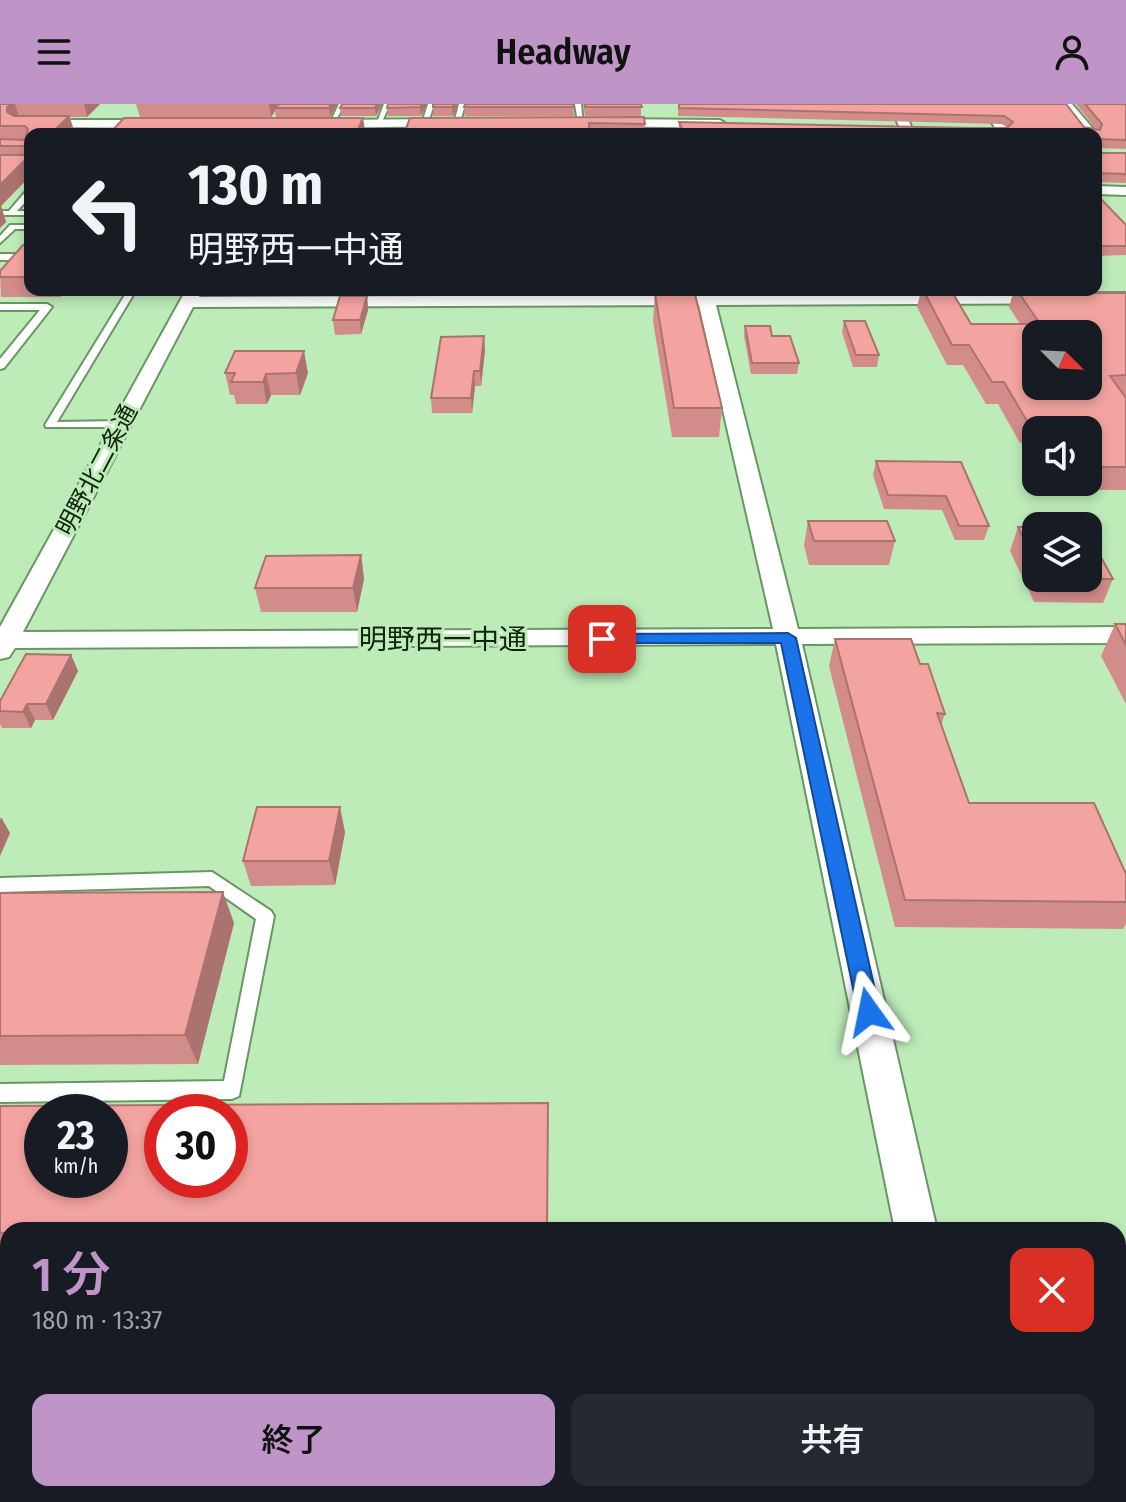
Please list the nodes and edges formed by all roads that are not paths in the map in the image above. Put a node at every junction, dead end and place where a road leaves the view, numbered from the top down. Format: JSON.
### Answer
{"nodes":[{"id":1,"x":342,"y":104,"type":"edge"},
{"id":2,"x":387,"y":104,"type":"edge"},
{"id":3,"x":431,"y":104,"type":"edge"},
{"id":4,"x":462,"y":104,"type":"edge"},
{"id":5,"x":578,"y":104,"type":"edge"},
{"id":6,"x":661,"y":104,"type":"edge"},
{"id":7,"x":986,"y":104,"type":"edge"},
{"id":8,"x":1066,"y":104,"type":"edge"},
{"id":9,"x":891,"y":105,"type":"edge"},
{"id":10,"x":29,"y":114,"type":"edge"},
{"id":11,"x":425,"y":123,"type":"junction"},
{"id":12,"x":464,"y":123,"type":"joint"},
{"id":13,"x":565,"y":123,"type":"edge"},
{"id":14,"x":581,"y":123,"type":"junction"},
{"id":15,"x":158,"y":124,"type":"edge"},
{"id":16,"x":316,"y":124,"type":"edge"},
{"id":17,"x":331,"y":124,"type":"junction"},
{"id":18,"x":378,"y":124,"type":"junction"},
{"id":19,"x":734,"y":124,"type":"edge"},
{"id":20,"x":401,"y":128,"type":"edge"},
{"id":21,"x":410,"y":128,"type":"edge"},
{"id":22,"x":668,"y":128,"type":"edge"},
{"id":23,"x":909,"y":128,"type":"edge"},
{"id":24,"x":996,"y":128,"type":"edge"},
{"id":25,"x":1086,"y":128,"type":"edge"},
{"id":26,"x":1102,"y":190,"type":"edge"},
{"id":27,"x":1126,"y":191,"type":"edge"},
{"id":28,"x":24,"y":199,"type":"edge"},
{"id":29,"x":0,"y":213,"type":"edge"},
{"id":30,"x":11,"y":213,"type":"junction"},
{"id":31,"x":24,"y":213,"type":"edge"},
{"id":32,"x":24,"y":227,"type":"edge"},
{"id":33,"x":0,"y":241,"type":"edge"},
{"id":34,"x":0,"y":257,"type":"edge"},
{"id":35,"x":24,"y":257,"type":"edge"},
{"id":36,"x":128,"y":296,"type":"edge"},
{"id":37,"x":190,"y":296,"type":"edge"},
{"id":38,"x":705,"y":296,"type":"edge"},
{"id":39,"x":916,"y":296,"type":"edge"},
{"id":40,"x":1126,"y":298,"type":"edge"},
{"id":41,"x":0,"y":307,"type":"edge"},
{"id":42,"x":0,"y":366,"type":"edge"},
{"id":43,"x":122,"y":424,"type":"junction"},
{"id":44,"x":1126,"y":635,"type":"edge"},
{"id":45,"x":788,"y":638,"type":"junction"},
{"id":46,"x":2,"y":644,"type":"edge"},
{"id":47,"x":0,"y":885,"type":"edge"},
{"id":48,"x":0,"y":1093,"type":"edge"},
{"id":49,"x":914,"y":1222,"type":"edge"}],
"edges":[{"from":1,"to":17,"type":"lane"},
{"from":2,"to":18,"type":"lane"},
{"from":3,"to":11,"type":"lane"},
{"from":4,"to":12,"type":"lane"},
{"from":5,"to":14,"type":"lane"},
{"from":6,"to":22,"type":"street"},
{"from":7,"to":24,"type":"street"},
{"from":8,"to":25,"type":"street"},
{"from":9,"to":23,"type":"street"},
{"from":10,"to":15,"type":"street"},
{"from":11,"to":12,"type":"street"},
{"from":11,"to":21,"type":"street"},
{"from":13,"to":14,"type":"street"},
{"from":14,"to":22,"type":"street"},
{"from":16,"to":17,"type":"street"},
{"from":17,"to":18,"type":"street"},
{"from":18,"to":20,"type":"street"},
{"from":19,"to":22,"type":"street"},
{"from":26,"to":27,"type":"street"},
{"from":28,"to":30,"type":"lane"},
{"from":29,"to":30,"type":"lane"},
{"from":30,"to":31,"type":"lane"},
{"from":32,"to":33,"type":"lane"},
{"from":34,"to":35,"type":"lane"},
{"from":36,"to":43,"type":"lane"},
{"from":37,"to":43,"type":"street","name":"明野北二条通"},
{"from":38,"to":45,"type":"street"},
{"from":39,"to":40,"type":"street"},
{"from":41,"to":42,"type":"lane"},
{"from":43,"to":46,"type":"street","name":"明野北二条通"},
{"from":44,"to":45,"type":"street","name":"明野西一中通"},
{"from":45,"to":46,"type":"street","name":"明野西一中通"},
{"from":45,"to":49,"type":"street"},
{"from":47,"to":48,"type":"lane"}]}
